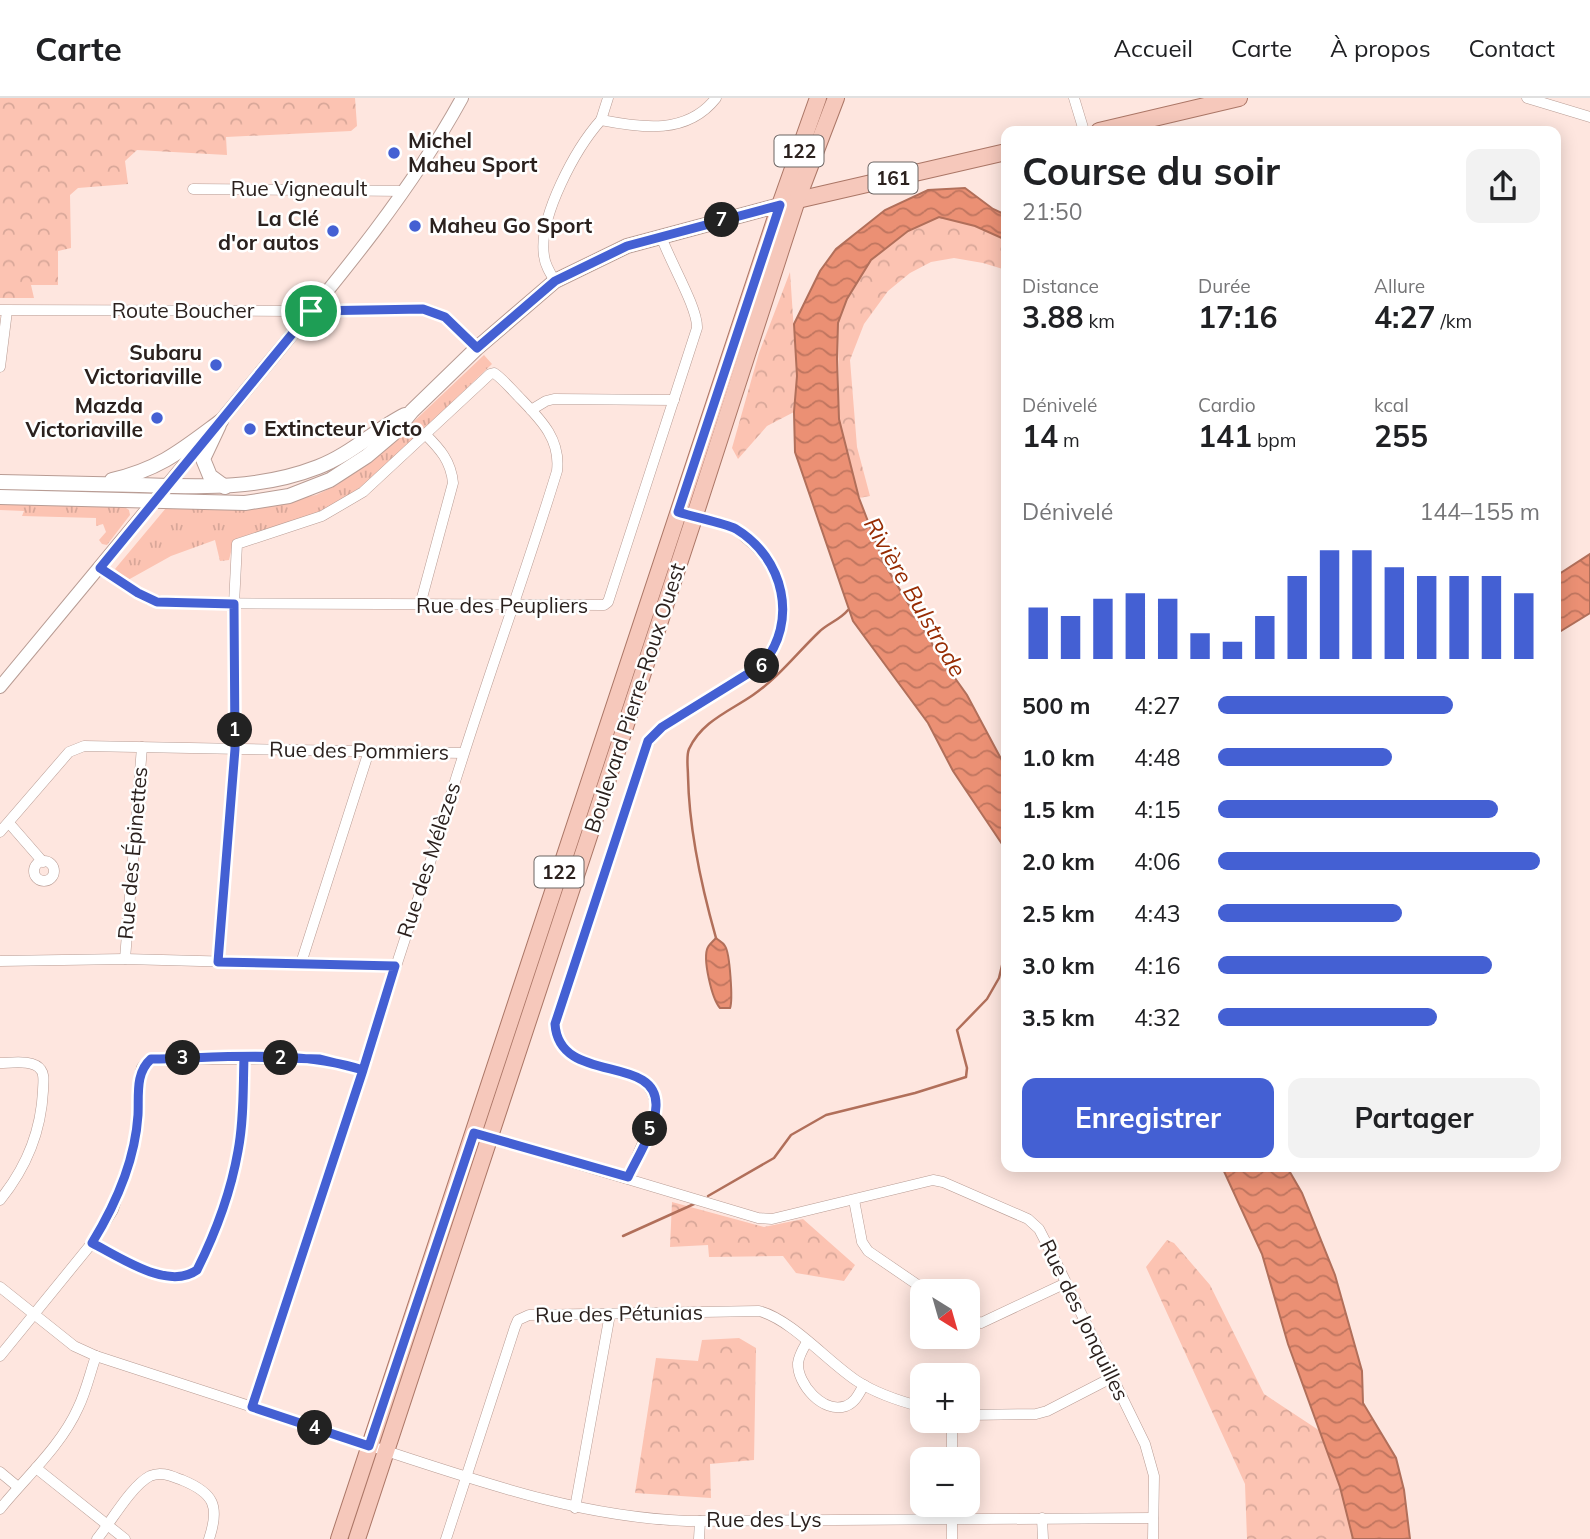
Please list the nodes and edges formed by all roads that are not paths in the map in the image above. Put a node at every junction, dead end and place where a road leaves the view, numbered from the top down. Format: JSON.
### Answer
{"nodes":[{"id":1,"x":462,"y":98,"type":"edge"},
{"id":2,"x":608,"y":98,"type":"edge"},
{"id":3,"x":716,"y":98,"type":"edge"},
{"id":4,"x":818,"y":98,"type":"edge"},
{"id":5,"x":836,"y":98,"type":"edge"},
{"id":6,"x":1074,"y":98,"type":"edge"},
{"id":7,"x":1239,"y":98,"type":"edge"},
{"id":8,"x":1527,"y":98,"type":"edge"},
{"id":9,"x":1590,"y":117,"type":"edge"},
{"id":10,"x":601,"y":120,"type":"junction"},
{"id":11,"x":1082,"y":126,"type":"edge"},
{"id":12,"x":1120,"y":126,"type":"edge"},
{"id":13,"x":1001,"y":153,"type":"edge"},
{"id":14,"x":193,"y":189,"type":"dead end"},
{"id":15,"x":404,"y":191,"type":"junction"},
{"id":16,"x":797,"y":200,"type":"junction"},
{"id":17,"x":780,"y":205,"type":"junction"},
{"id":18,"x":661,"y":236,"type":"junction"},
{"id":19,"x":555,"y":281,"type":"junction"},
{"id":20,"x":3,"y":311,"type":"edge"},
{"id":21,"x":311,"y":311,"type":"junction"},
{"id":22,"x":477,"y":348,"type":"junction"},
{"id":23,"x":0,"y":367,"type":"edge"},
{"id":24,"x":674,"y":400,"type":"junction"},
{"id":25,"x":531,"y":410,"type":"junction"},
{"id":26,"x":412,"y":411,"type":"junction"},
{"id":27,"x":221,"y":421,"type":"junction"},
{"id":28,"x":425,"y":435,"type":"junction"},
{"id":29,"x":0,"y":482,"type":"edge"},
{"id":30,"x":95,"y":484,"type":"junction"},
{"id":31,"x":169,"y":486,"type":"junction"},
{"id":32,"x":226,"y":487,"type":"junction"},
{"id":33,"x":0,"y":497,"type":"edge"},
{"id":34,"x":156,"y":501,"type":"junction"},
{"id":35,"x":678,"y":512,"type":"junction"},
{"id":36,"x":694,"y":518,"type":"junction"},
{"id":37,"x":100,"y":568,"type":"junction"},
{"id":38,"x":234,"y":604,"type":"junction"},
{"id":39,"x":421,"y":605,"type":"junction"},
{"id":40,"x":515,"y":606,"type":"junction"},
{"id":41,"x":0,"y":687,"type":"edge"},
{"id":42,"x":142,"y":747,"type":"junction"},
{"id":43,"x":235,"y":749,"type":"junction"},
{"id":44,"x":369,"y":751,"type":"junction"},
{"id":45,"x":463,"y":753,"type":"junction"},
{"id":46,"x":9,"y":823,"type":"junction"},
{"id":47,"x":0,"y":832,"type":"edge"},
{"id":48,"x":43,"y":862,"type":"dead end"},
{"id":49,"x":125,"y":960,"type":"junction"},
{"id":50,"x":0,"y":961,"type":"edge"},
{"id":51,"x":218,"y":962,"type":"junction"},
{"id":52,"x":301,"y":963,"type":"junction"},
{"id":53,"x":395,"y":966,"type":"junction"},
{"id":54,"x":244,"y":1057,"type":"junction"},
{"id":55,"x":0,"y":1063,"type":"edge"},
{"id":56,"x":363,"y":1070,"type":"junction"},
{"id":57,"x":474,"y":1133,"type":"junction"},
{"id":58,"x":490,"y":1138,"type":"junction"},
{"id":59,"x":628,"y":1177,"type":"junction"},
{"id":60,"x":0,"y":1200,"type":"edge"},
{"id":61,"x":854,"y":1200,"type":"junction"},
{"id":62,"x":92,"y":1243,"type":"junction"},
{"id":63,"x":910,"y":1280,"type":"edge"},
{"id":64,"x":1066,"y":1283,"type":"junction"},
{"id":65,"x":0,"y":1287,"type":"edge"},
{"id":66,"x":34,"y":1314,"type":"junction"},
{"id":67,"x":610,"y":1314,"type":"junction"},
{"id":68,"x":980,"y":1323,"type":"edge"},
{"id":69,"x":807,"y":1342,"type":"junction"},
{"id":70,"x":0,"y":1356,"type":"edge"},
{"id":71,"x":96,"y":1356,"type":"junction"},
{"id":72,"x":1111,"y":1378,"type":"junction"},
{"id":73,"x":864,"y":1385,"type":"junction"},
{"id":74,"x":910,"y":1403,"type":"edge"},
{"id":75,"x":252,"y":1407,"type":"junction"},
{"id":76,"x":980,"y":1415,"type":"edge"},
{"id":77,"x":369,"y":1446,"type":"junction"},
{"id":78,"x":386,"y":1451,"type":"junction"},
{"id":79,"x":36,"y":1468,"type":"junction"},
{"id":80,"x":0,"y":1472,"type":"edge"},
{"id":81,"x":466,"y":1479,"type":"junction"},
{"id":82,"x":18,"y":1487,"type":"junction"},
{"id":83,"x":0,"y":1508,"type":"edge"},
{"id":84,"x":575,"y":1508,"type":"junction"},
{"id":85,"x":952,"y":1518,"type":"junction"},
{"id":86,"x":1042,"y":1518,"type":"junction"},
{"id":87,"x":1153,"y":1518,"type":"junction"},
{"id":88,"x":700,"y":1521,"type":"junction"},
{"id":89,"x":108,"y":1525,"type":"junction"},
{"id":90,"x":97,"y":1539,"type":"edge"},
{"id":91,"x":125,"y":1539,"type":"edge"},
{"id":92,"x":209,"y":1539,"type":"edge"},
{"id":93,"x":339,"y":1539,"type":"edge"},
{"id":94,"x":356,"y":1539,"type":"edge"},
{"id":95,"x":446,"y":1539,"type":"edge"},
{"id":96,"x":699,"y":1539,"type":"edge"},
{"id":97,"x":952,"y":1539,"type":"edge"},
{"id":98,"x":1042,"y":1539,"type":"edge"},
{"id":99,"x":1153,"y":1539,"type":"edge"}],
"edges":[{"from":1,"to":15,"type":"street"},
{"from":2,"to":10,"type":"street"},
{"from":3,"to":10,"type":"street"},
{"from":4,"to":17,"type":"main road","name":"Boulevard Pierre-Roux Ouest","number":"122"},
{"from":5,"to":16,"type":"main road","name":"Boulevard Pierre-Roux Ouest","number":"122"},
{"from":6,"to":11,"type":"street"},
{"from":7,"to":12,"type":"main road"},
{"from":8,"to":9,"type":"street"},
{"from":10,"to":19,"type":"street"},
{"from":13,"to":16,"type":"main road","number":"161"},
{"from":14,"to":15,"type":"street","name":"Rue Vigneault"},
{"from":15,"to":21,"type":"street"},
{"from":16,"to":17,"type":"main road","number":"161"},
{"from":16,"to":36,"type":"main road","name":"Boulevard Pierre-Roux Ouest","number":"122"},
{"from":17,"to":18,"type":"main road"},
{"from":17,"to":35,"type":"main road","name":"Boulevard Pierre-Roux Ouest","number":"122"},
{"from":18,"to":19,"type":"main road"},
{"from":18,"to":24,"type":"street","name":"Rue des Peupliers"},
{"from":19,"to":22,"type":"main road"},
{"from":20,"to":21,"type":"street","name":"Route Boucher"},
{"from":20,"to":23,"type":"street"},
{"from":21,"to":22,"type":"street","name":"Route Boucher"},
{"from":21,"to":27,"type":"street"},
{"from":22,"to":26,"type":"main road"},
{"from":24,"to":25,"type":"street"},
{"from":24,"to":40,"type":"street","name":"Rue des Peupliers"},
{"from":25,"to":28,"type":"street","name":"Rue des Mélèzes"},
{"from":25,"to":40,"type":"street","name":"Rue des Mélèzes"},
{"from":26,"to":32,"type":"main road"},
{"from":26,"to":34,"type":"main road"},
{"from":27,"to":30,"type":"main road"},
{"from":27,"to":31,"type":"street"},
{"from":27,"to":32,"type":"main road"},
{"from":28,"to":38,"type":"street"},
{"from":28,"to":39,"type":"street"},
{"from":29,"to":30,"type":"main road"},
{"from":30,"to":31,"type":"main road"},
{"from":31,"to":32,"type":"main road"},
{"from":31,"to":34,"type":"street"},
{"from":33,"to":34,"type":"main road"},
{"from":34,"to":37,"type":"street"},
{"from":35,"to":36,"type":"street"},
{"from":35,"to":57,"type":"main road","name":"Boulevard Pierre-Roux Ouest","number":"122"},
{"from":36,"to":58,"type":"main road","name":"Boulevard Pierre-Roux Ouest","number":"122"},
{"from":36,"to":59,"type":"street"},
{"from":37,"to":38,"type":"street","name":"Rue des Peupliers"},
{"from":37,"to":41,"type":"street"},
{"from":38,"to":39,"type":"street","name":"Rue des Peupliers"},
{"from":38,"to":43,"type":"street"},
{"from":39,"to":40,"type":"street","name":"Rue des Peupliers"},
{"from":40,"to":45,"type":"street","name":"Rue des Mélèzes"},
{"from":42,"to":43,"type":"street","name":"Rue des Pommiers"},
{"from":42,"to":46,"type":"street","name":"Rue des Pommiers"},
{"from":42,"to":49,"type":"street","name":"Rue des Épinettes"},
{"from":43,"to":44,"type":"street","name":"Rue des Pommiers"},
{"from":43,"to":51,"type":"street"},
{"from":44,"to":45,"type":"street","name":"Rue des Pommiers"},
{"from":44,"to":52,"type":"street"},
{"from":45,"to":53,"type":"street","name":"Rue des Mélèzes"},
{"from":46,"to":47,"type":"street","name":"Rue des Pommiers"},
{"from":46,"to":48,"type":"street"},
{"from":49,"to":50,"type":"street"},
{"from":49,"to":51,"type":"street"},
{"from":51,"to":52,"type":"street"},
{"from":52,"to":53,"type":"street"},
{"from":53,"to":56,"type":"street","name":"Rue des Mélèzes"},
{"from":54,"to":56,"type":"street"},
{"from":54,"to":62,"type":"street"},
{"from":54,"to":62,"type":"street"},
{"from":55,"to":60,"type":"street"},
{"from":56,"to":75,"type":"street","name":"Rue des Mélèzes"},
{"from":57,"to":58,"type":"street","name":"Rue des Jonquilles"},
{"from":57,"to":77,"type":"main road","name":"Boulevard Pierre-Roux Ouest","number":"122"},
{"from":58,"to":59,"type":"street","name":"Rue des Jonquilles"},
{"from":58,"to":78,"type":"main road","name":"Boulevard Pierre-Roux Ouest","number":"122"},
{"from":59,"to":61,"type":"street","name":"Rue des Jonquilles"},
{"from":61,"to":63,"type":"street"},
{"from":61,"to":64,"type":"street","name":"Rue des Jonquilles"},
{"from":62,"to":66,"type":"street"},
{"from":64,"to":68,"type":"street"},
{"from":64,"to":72,"type":"street","name":"Rue des Jonquilles"},
{"from":65,"to":66,"type":"street","name":"Rue des Lys"},
{"from":66,"to":70,"type":"street"},
{"from":66,"to":71,"type":"street","name":"Rue des Lys"},
{"from":67,"to":69,"type":"street","name":"Rue des Pétunias"},
{"from":67,"to":81,"type":"street","name":"Rue des Pétunias"},
{"from":67,"to":84,"type":"street"},
{"from":69,"to":73,"type":"street","name":"Rue des Pétunias"},
{"from":69,"to":73,"type":"street"},
{"from":71,"to":75,"type":"street","name":"Rue des Lys"},
{"from":71,"to":79,"type":"street"},
{"from":72,"to":76,"type":"street"},
{"from":72,"to":87,"type":"street","name":"Rue des Jonquilles"},
{"from":73,"to":74,"type":"street","name":"Rue des Pétunias"},
{"from":75,"to":77,"type":"street","name":"Rue des Lys"},
{"from":77,"to":78,"type":"street","name":"Rue des Lys"},
{"from":77,"to":93,"type":"main road","name":"Boulevard Pierre-Roux Ouest","number":"122"},
{"from":78,"to":81,"type":"street","name":"Rue des Lys"},
{"from":78,"to":94,"type":"main road","name":"Boulevard Pierre-Roux Ouest","number":"122"},
{"from":79,"to":82,"type":"street"},
{"from":79,"to":89,"type":"street"},
{"from":80,"to":82,"type":"street"},
{"from":81,"to":84,"type":"street","name":"Rue des Lys"},
{"from":81,"to":95,"type":"street","name":"Rue des Pétunias"},
{"from":82,"to":83,"type":"street"},
{"from":84,"to":88,"type":"street","name":"Rue des Lys"},
{"from":85,"to":86,"type":"street","name":"Rue des Lys"},
{"from":85,"to":88,"type":"street","name":"Rue des Lys"},
{"from":85,"to":97,"type":"street"},
{"from":86,"to":87,"type":"street","name":"Rue des Lys"},
{"from":86,"to":98,"type":"street"},
{"from":87,"to":99,"type":"street","name":"Rue des Jonquilles"},
{"from":88,"to":96,"type":"street"},
{"from":89,"to":90,"type":"street"},
{"from":89,"to":91,"type":"street"},
{"from":89,"to":92,"type":"street"}]}
